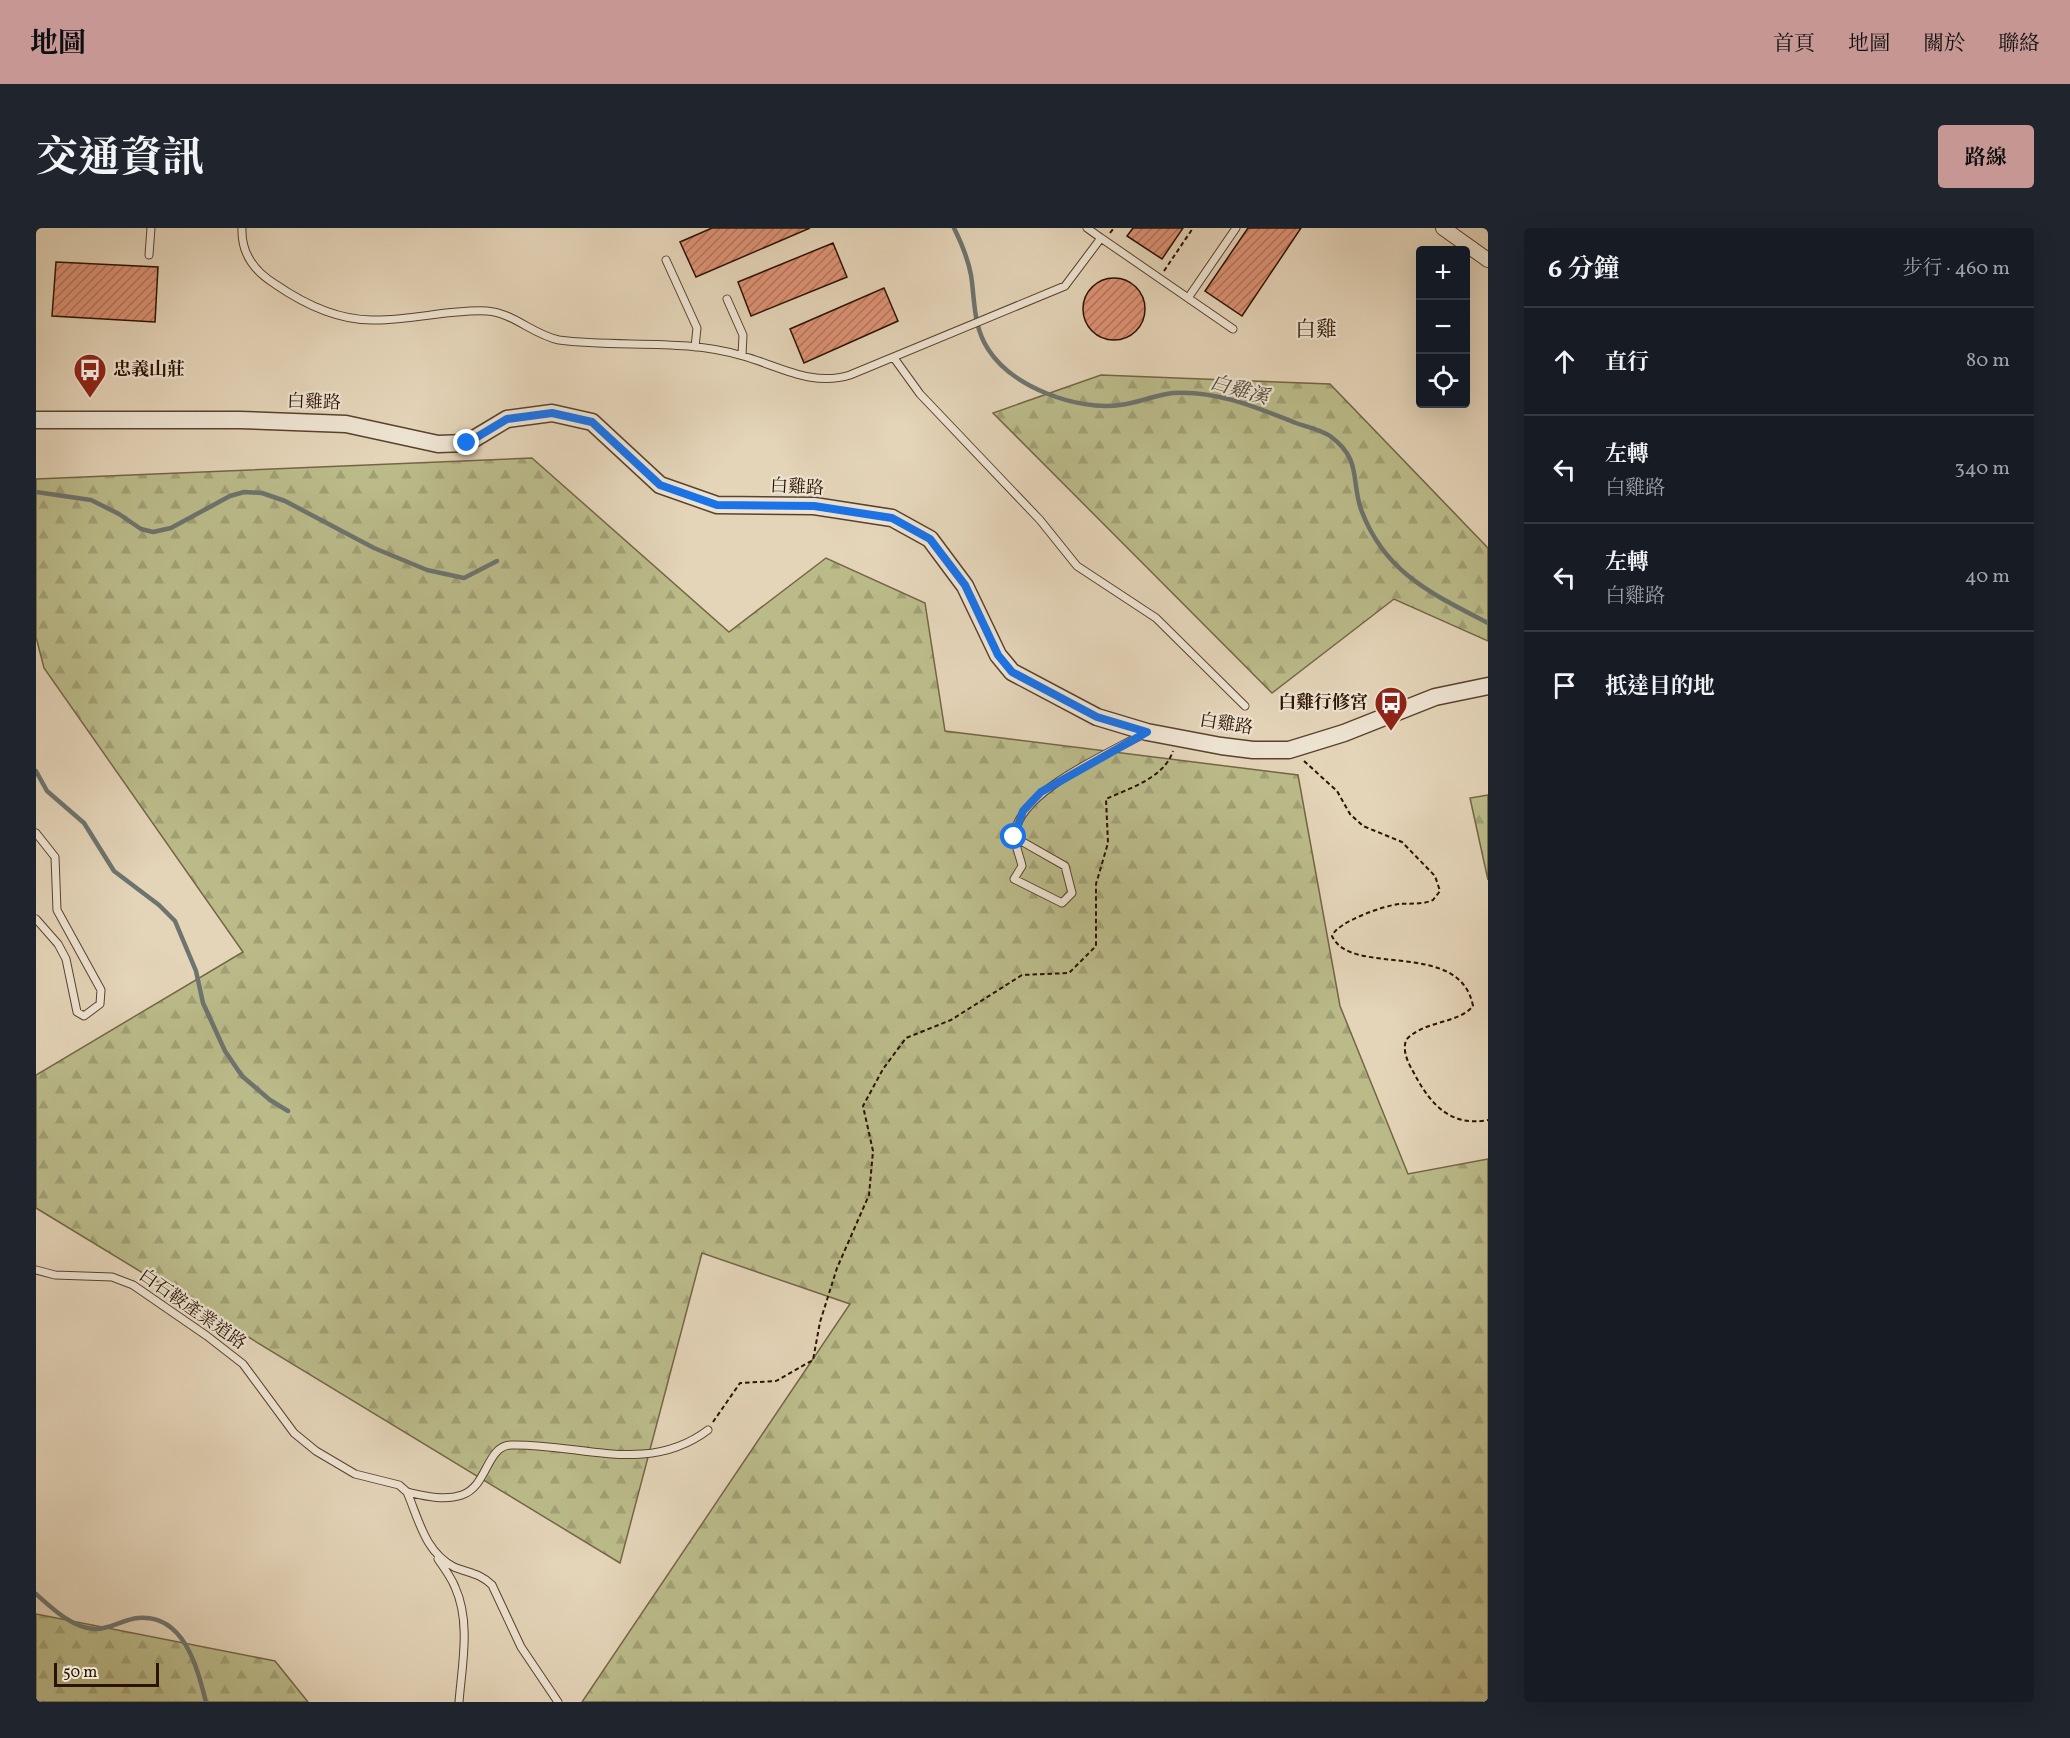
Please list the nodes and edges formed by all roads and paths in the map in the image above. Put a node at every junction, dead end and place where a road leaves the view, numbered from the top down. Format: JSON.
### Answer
{"nodes":[{"id":1,"x":151,"y":228,"type":"edge"},
{"id":2,"x":242,"y":228,"type":"edge"},
{"id":3,"x":1087,"y":228,"type":"edge"},
{"id":4,"x":1193,"y":228,"type":"edge"},
{"id":5,"x":1236,"y":228,"type":"edge"},
{"id":6,"x":1443,"y":228,"type":"edge"},
{"id":7,"x":1101,"y":238,"type":"junction"},
{"id":8,"x":149,"y":255,"type":"dead end"},
{"id":9,"x":666,"y":260,"type":"dead end"},
{"id":10,"x":1488,"y":260,"type":"edge"},
{"id":11,"x":1159,"y":278,"type":"junction"},
{"id":12,"x":1188,"y":298,"type":"junction"},
{"id":13,"x":727,"y":299,"type":"dead end"},
{"id":14,"x":1233,"y":329,"type":"dead end"},
{"id":15,"x":695,"y":347,"type":"junction"},
{"id":16,"x":742,"y":355,"type":"junction"},
{"id":17,"x":894,"y":358,"type":"junction"},
{"id":18,"x":36,"y":420,"type":"edge"},
{"id":19,"x":1488,"y":686,"type":"edge"},
{"id":20,"x":1245,"y":706,"type":"dead end"},
{"id":21,"x":1147,"y":732,"type":"junction"},
{"id":22,"x":1177,"y":737,"type":"junction"},
{"id":23,"x":1289,"y":750,"type":"junction"},
{"id":24,"x":36,"y":833,"type":"edge"},
{"id":25,"x":1014,"y":837,"type":"junction"},
{"id":26,"x":36,"y":919,"type":"edge"},
{"id":27,"x":1488,"y":1119,"type":"edge"},
{"id":28,"x":36,"y":1270,"type":"edge"},
{"id":29,"x":708,"y":1430,"type":"joint"},
{"id":30,"x":407,"y":1492,"type":"junction"},
{"id":31,"x":435,"y":1554,"type":"junction"},
{"id":32,"x":459,"y":1702,"type":"edge"},
{"id":33,"x":558,"y":1702,"type":"edge"}],
"edges":[{"from":1,"to":8,"type":"lane"},
{"from":2,"to":15,"type":"lane"},
{"from":3,"to":7,"type":"lane"},
{"from":4,"to":11,"type":"path"},
{"from":5,"to":12,"type":"lane"},
{"from":6,"to":10,"type":"street"},
{"from":7,"to":11,"type":"lane"},
{"from":7,"to":17,"type":"lane"},
{"from":9,"to":15,"type":"lane"},
{"from":11,"to":12,"type":"lane"},
{"from":12,"to":14,"type":"lane"},
{"from":13,"to":16,"type":"lane"},
{"from":15,"to":16,"type":"lane"},
{"from":16,"to":17,"type":"lane"},
{"from":17,"to":20,"type":"lane"},
{"from":18,"to":21,"type":"street","name":"白雞路"},
{"from":19,"to":23,"type":"street","name":"白雞路"},
{"from":21,"to":22,"type":"street","name":"白雞路"},
{"from":21,"to":25,"type":"lane"},
{"from":22,"to":23,"type":"street","name":"白雞路"},
{"from":22,"to":29,"type":"path"},
{"from":23,"to":27,"type":"path"},
{"from":24,"to":26,"type":"lane"},
{"from":25,"to":25,"type":"lane"},
{"from":28,"to":30,"type":"lane","name":"白石鞍產業道路"},
{"from":29,"to":30,"type":"lane","name":"白石鞍產業道路"},
{"from":30,"to":31,"type":"lane"},
{"from":31,"to":32,"type":"lane"},
{"from":31,"to":33,"type":"lane"}]}
